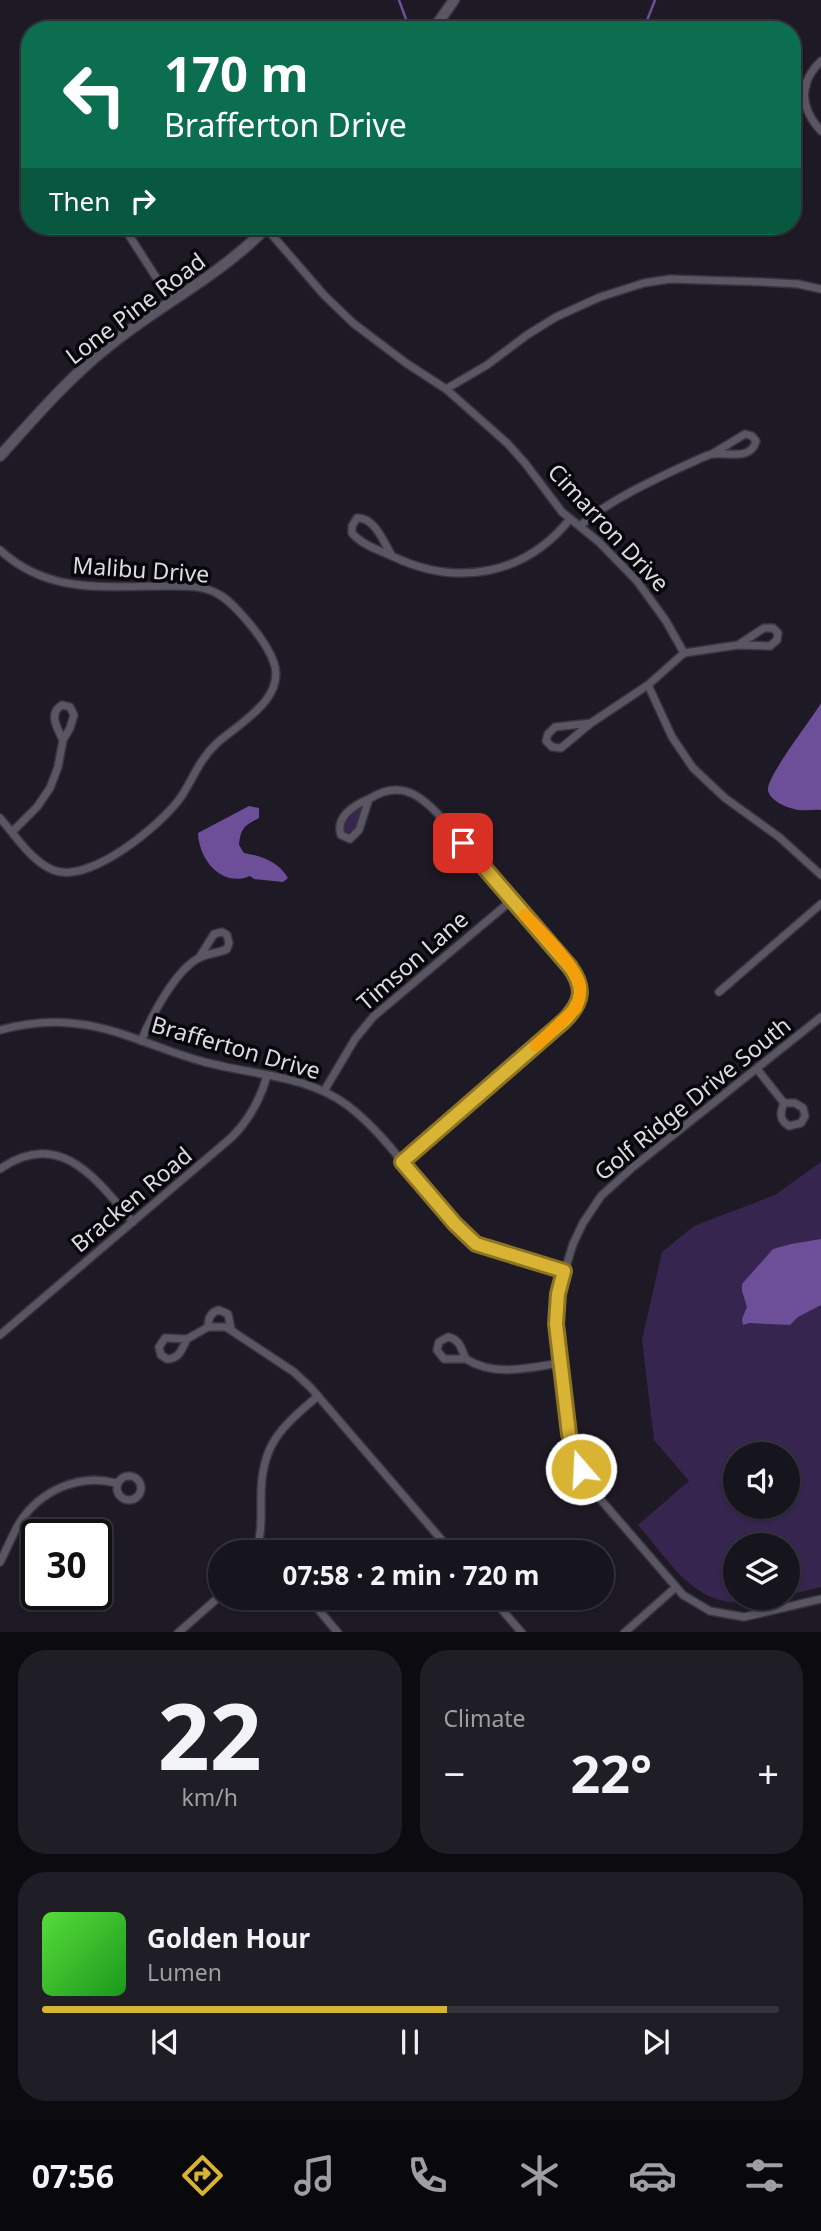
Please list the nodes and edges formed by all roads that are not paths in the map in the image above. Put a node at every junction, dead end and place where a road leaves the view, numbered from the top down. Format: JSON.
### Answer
{"nodes":[{"id":1,"x":454,"y":0,"type":"edge"},
{"id":2,"x":439,"y":21,"type":"edge"},
{"id":3,"x":821,"y":61,"type":"edge"},
{"id":4,"x":801,"y":86,"type":"edge"},
{"id":5,"x":806,"y":86,"type":"junction"},
{"id":6,"x":801,"y":106,"type":"edge"},
{"id":7,"x":805,"y":106,"type":"junction"},
{"id":8,"x":821,"y":131,"type":"edge"},
{"id":9,"x":128,"y":235,"type":"edge"},
{"id":10,"x":258,"y":235,"type":"edge"},
{"id":11,"x":274,"y":235,"type":"edge"},
{"id":12,"x":821,"y":289,"type":"edge"},
{"id":13,"x":172,"y":302,"type":"junction"},
{"id":14,"x":446,"y":389,"type":"junction"},
{"id":15,"x":712,"y":454,"type":"junction"},
{"id":16,"x":0,"y":456,"type":"edge"},
{"id":17,"x":570,"y":519,"type":"junction"},
{"id":18,"x":580,"y":526,"type":"junction"},
{"id":19,"x":0,"y":550,"type":"edge"},
{"id":20,"x":392,"y":556,"type":"junction"},
{"id":21,"x":738,"y":645,"type":"junction"},
{"id":22,"x":684,"y":653,"type":"junction"},
{"id":23,"x":648,"y":685,"type":"junction"},
{"id":24,"x":591,"y":723,"type":"junction"},
{"id":25,"x":62,"y":740,"type":"dead end"},
{"id":26,"x":369,"y":799,"type":"junction"},
{"id":27,"x":0,"y":818,"type":"edge"},
{"id":28,"x":12,"y":832,"type":"junction"},
{"id":29,"x":821,"y":875,"type":"edge"},
{"id":30,"x":512,"y":900,"type":"junction"},
{"id":31,"x":821,"y":904,"type":"edge"},
{"id":32,"x":199,"y":958,"type":"dead end"},
{"id":33,"x":719,"y":992,"type":"dead end"},
{"id":34,"x":821,"y":1017,"type":"edge"},
{"id":35,"x":0,"y":1030,"type":"edge"},
{"id":36,"x":141,"y":1041,"type":"junction"},
{"id":37,"x":757,"y":1069,"type":"junction"},
{"id":38,"x":267,"y":1076,"type":"junction"},
{"id":39,"x":324,"y":1091,"type":"junction"},
{"id":40,"x":784,"y":1103,"type":"dead end"},
{"id":41,"x":402,"y":1162,"type":"junction"},
{"id":42,"x":0,"y":1169,"type":"edge"},
{"id":43,"x":133,"y":1222,"type":"junction"},
{"id":44,"x":564,"y":1271,"type":"junction"},
{"id":45,"x":208,"y":1327,"type":"junction"},
{"id":46,"x":231,"y":1329,"type":"junction"},
{"id":47,"x":0,"y":1335,"type":"edge"},
{"id":48,"x":187,"y":1339,"type":"dead end"},
{"id":49,"x":466,"y":1359,"type":"dead end"},
{"id":50,"x":561,"y":1363,"type":"junction"},
{"id":51,"x":318,"y":1396,"type":"junction"},
{"id":52,"x":116,"y":1483,"type":"dead end"},
{"id":53,"x":259,"y":1540,"type":"edge"},
{"id":54,"x":442,"y":1540,"type":"edge"},
{"id":55,"x":0,"y":1562,"type":"edge"},
{"id":56,"x":676,"y":1587,"type":"junction"},
{"id":57,"x":821,"y":1599,"type":"edge"},
{"id":58,"x":208,"y":1607,"type":"edge"},
{"id":59,"x":319,"y":1610,"type":"edge"},
{"id":60,"x":502,"y":1610,"type":"edge"},
{"id":61,"x":179,"y":1632,"type":"edge"},
{"id":62,"x":337,"y":1632,"type":"edge"},
{"id":63,"x":521,"y":1632,"type":"edge"},
{"id":64,"x":625,"y":1632,"type":"edge"}],
"edges":[{"from":1,"to":2,"type":"street"},
{"from":3,"to":5,"type":"street"},
{"from":4,"to":5,"type":"street"},
{"from":5,"to":7,"type":"street"},
{"from":6,"to":7,"type":"street"},
{"from":7,"to":8,"type":"street"},
{"from":9,"to":13,"type":"street"},
{"from":10,"to":13,"type":"street","name":"Lone Pine Road"},
{"from":11,"to":14,"type":"street","name":"Cimarron Drive"},
{"from":12,"to":14,"type":"street"},
{"from":13,"to":16,"type":"street","name":"Lone Pine Road"},
{"from":14,"to":17,"type":"street","name":"Cimarron Drive"},
{"from":15,"to":15,"type":"street"},
{"from":15,"to":18,"type":"street"},
{"from":17,"to":18,"type":"street","name":"Cimarron Drive"},
{"from":17,"to":20,"type":"street"},
{"from":18,"to":22,"type":"street","name":"Cimarron Drive"},
{"from":19,"to":28,"type":"street","name":"Malibu Drive"},
{"from":20,"to":20,"type":"street"},
{"from":21,"to":21,"type":"street"},
{"from":21,"to":22,"type":"street"},
{"from":22,"to":23,"type":"street"},
{"from":23,"to":24,"type":"street"},
{"from":23,"to":29,"type":"street"},
{"from":24,"to":24,"type":"street"},
{"from":25,"to":28,"type":"street"},
{"from":26,"to":26,"type":"street"},
{"from":26,"to":30,"type":"street"},
{"from":27,"to":28,"type":"street","name":"Malibu Drive"},
{"from":30,"to":39,"type":"street","name":"Timson Lane"},
{"from":30,"to":41,"type":"street"},
{"from":31,"to":33,"type":"street"},
{"from":32,"to":36,"type":"street"},
{"from":34,"to":37,"type":"street","name":"Golf Ridge Drive South"},
{"from":35,"to":36,"type":"street","name":"Brafferton Drive"},
{"from":36,"to":38,"type":"street","name":"Brafferton Drive"},
{"from":37,"to":40,"type":"street"},
{"from":37,"to":44,"type":"street","name":"Golf Ridge Drive South"},
{"from":38,"to":39,"type":"street","name":"Brafferton Drive"},
{"from":38,"to":43,"type":"street","name":"Bracken Road"},
{"from":39,"to":41,"type":"street","name":"Brafferton Drive"},
{"from":41,"to":44,"type":"street","name":"Brafferton Drive"},
{"from":42,"to":43,"type":"street"},
{"from":43,"to":47,"type":"street","name":"Bracken Road"},
{"from":44,"to":50,"type":"street","name":"Golf Ridge Drive South"},
{"from":45,"to":46,"type":"street"},
{"from":45,"to":46,"type":"street"},
{"from":45,"to":48,"type":"street"},
{"from":46,"to":51,"type":"street"},
{"from":49,"to":50,"type":"street"},
{"from":50,"to":56,"type":"street","name":"Golf Ridge Drive South"},
{"from":51,"to":53,"type":"street"},
{"from":51,"to":54,"type":"street"},
{"from":52,"to":55,"type":"street"},
{"from":56,"to":57,"type":"street","name":"Golf Ridge Drive South"},
{"from":56,"to":64,"type":"street"},
{"from":58,"to":61,"type":"street"},
{"from":59,"to":62,"type":"street"},
{"from":60,"to":63,"type":"street"}]}
